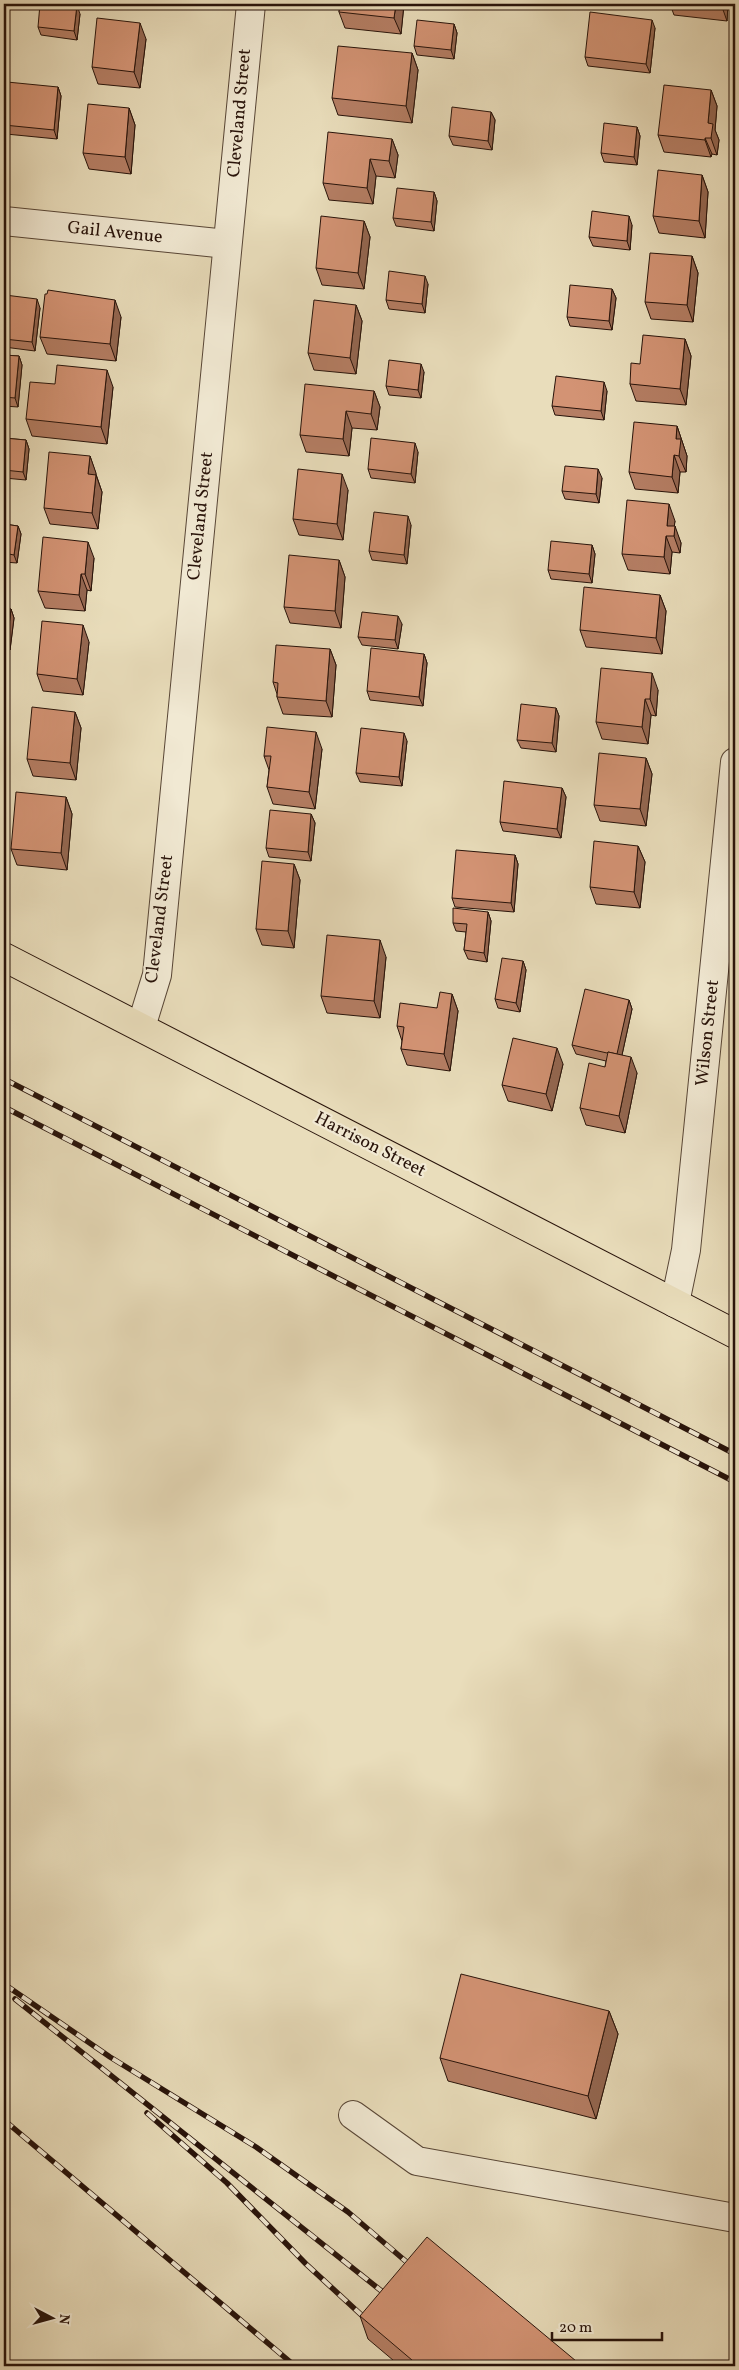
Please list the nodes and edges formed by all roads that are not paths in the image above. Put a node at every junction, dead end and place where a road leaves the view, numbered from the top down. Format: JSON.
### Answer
{"nodes":[{"id":1,"x":251,"y":4,"type":"edge"},
{"id":2,"x":4,"y":221,"type":"edge"},
{"id":3,"x":227,"y":244,"type":"junction"},
{"id":4,"x":735,"y":762,"type":"edge"},
{"id":5,"x":4,"y":957,"type":"edge"},
{"id":6,"x":141,"y":1027,"type":"junction"},
{"id":7,"x":675,"y":1303,"type":"junction"},
{"id":8,"x":735,"y":1334,"type":"edge"},
{"id":9,"x":353,"y":2115,"type":"dead end"},
{"id":10,"x":735,"y":2218,"type":"edge"}],
"edges":[{"from":1,"to":3,"type":"street","name":"Cleveland Street"},
{"from":2,"to":3,"type":"street","name":"Gail Avenue"},
{"from":3,"to":6,"type":"street","name":"Cleveland Street"},
{"from":4,"to":7,"type":"street","name":"Wilson Street"},
{"from":5,"to":6,"type":"main road","name":"Harrison Street"},
{"from":6,"to":7,"type":"main road","name":"Harrison Street"},
{"from":7,"to":8,"type":"main road","name":"Harrison Street"},
{"from":9,"to":10,"type":"street"}]}
